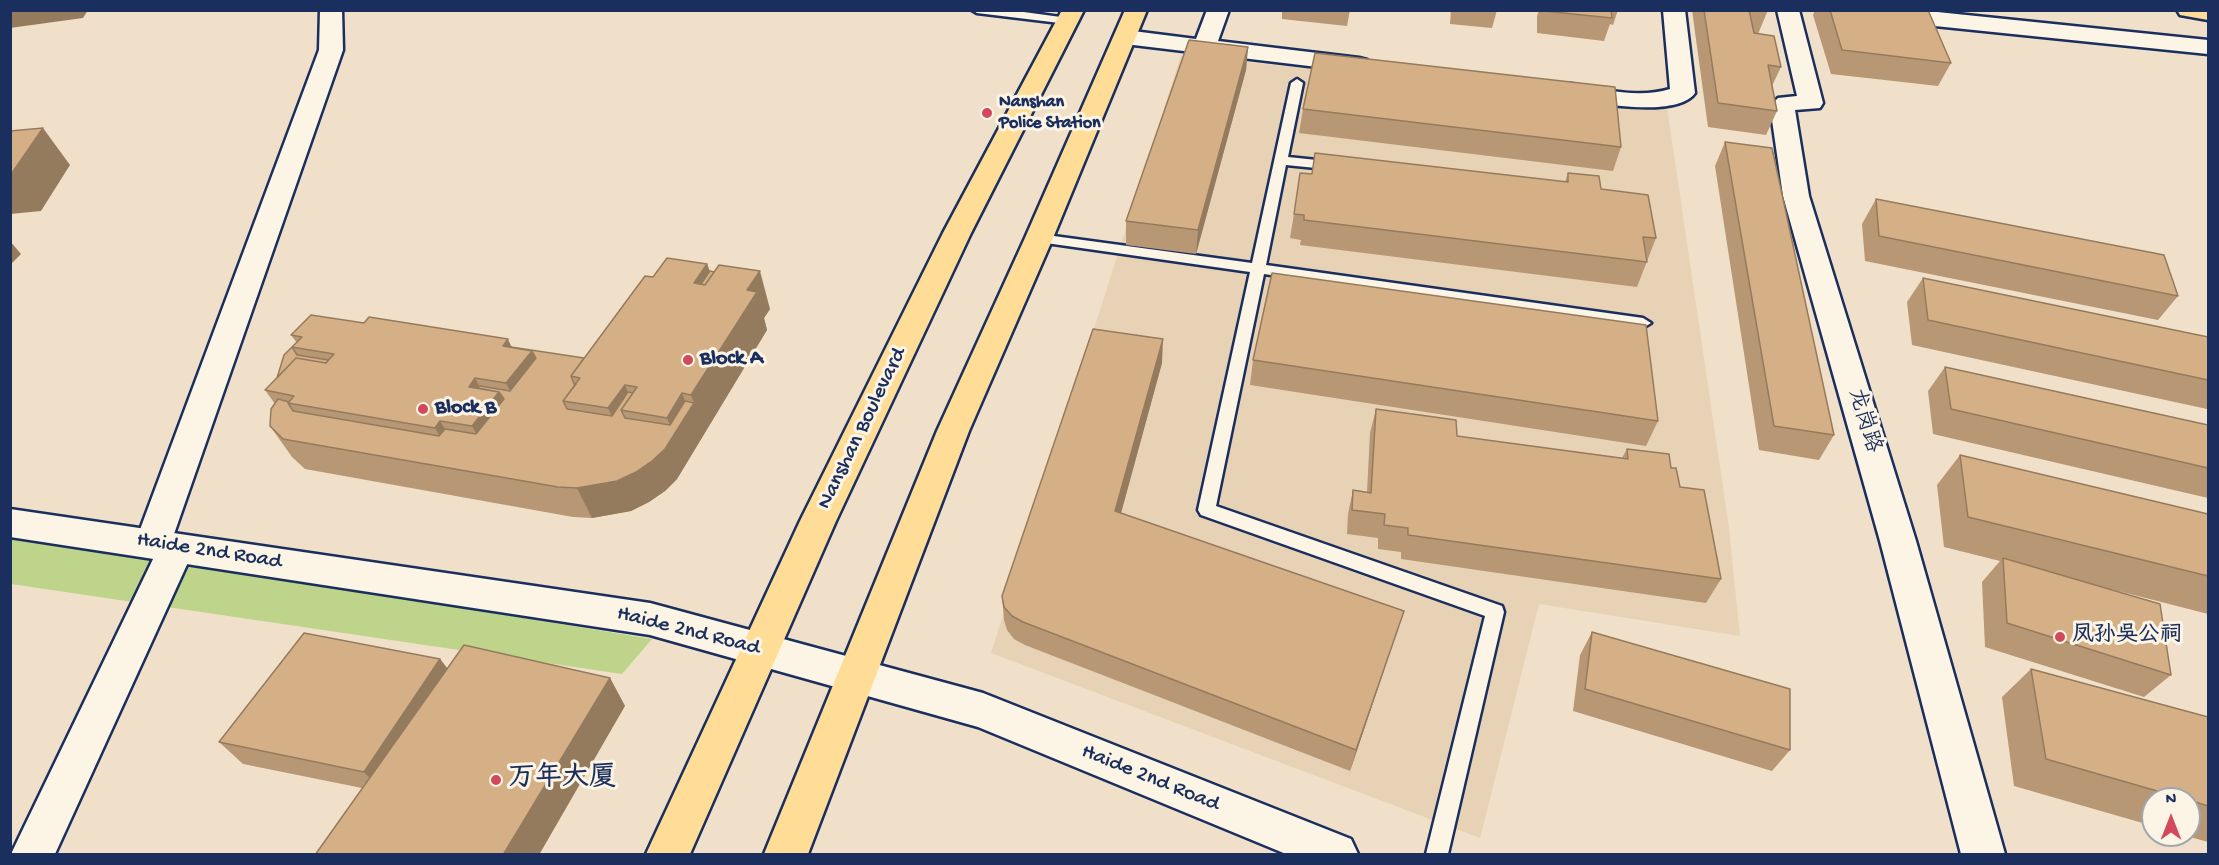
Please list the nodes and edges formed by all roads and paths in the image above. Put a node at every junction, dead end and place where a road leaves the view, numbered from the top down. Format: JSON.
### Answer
{"nodes":[{"id":1,"x":331,"y":10,"type":"edge"},
{"id":2,"x":976,"y":10,"type":"edge"},
{"id":3,"x":1218,"y":10,"type":"edge"},
{"id":4,"x":1674,"y":10,"type":"edge"},
{"id":5,"x":1788,"y":10,"type":"edge"},
{"id":6,"x":1847,"y":10,"type":"edge"},
{"id":7,"x":2188,"y":10,"type":"edge"},
{"id":8,"x":2208,"y":13,"type":"edge"},
{"id":9,"x":1071,"y":16,"type":"edge"},
{"id":10,"x":1131,"y":24,"type":"edge"},
{"id":11,"x":1205,"y":46,"type":"junction"},
{"id":12,"x":2208,"y":47,"type":"edge"},
{"id":13,"x":1380,"y":68,"type":"edge"},
{"id":14,"x":1297,"y":83,"type":"dead end"},
{"id":15,"x":1554,"y":89,"type":"edge"},
{"id":16,"x":1281,"y":160,"type":"junction"},
{"id":17,"x":1351,"y":168,"type":"edge"},
{"id":18,"x":1039,"y":238,"type":"junction"},
{"id":19,"x":1257,"y":271,"type":"junction"},
{"id":20,"x":1643,"y":323,"type":"edge"},
{"id":21,"x":10,"y":523,"type":"edge"},
{"id":22,"x":165,"y":545,"type":"junction"},
{"id":23,"x":760,"y":649,"type":"junction"},
{"id":24,"x":856,"y":676,"type":"junction"},
{"id":25,"x":33,"y":855,"type":"edge"},
{"id":26,"x":668,"y":855,"type":"edge"},
{"id":27,"x":786,"y":855,"type":"edge"},
{"id":28,"x":1336,"y":855,"type":"edge"},
{"id":29,"x":1437,"y":855,"type":"edge"},
{"id":30,"x":1983,"y":855,"type":"edge"}],
"edges":[{"from":1,"to":22,"type":"street"},
{"from":2,"to":9,"type":"lane"},
{"from":3,"to":11,"type":"street"},
{"from":4,"to":15,"type":"street"},
{"from":5,"to":30,"type":"street","name":"龙岗路"},
{"from":6,"to":12,"type":"street"},
{"from":7,"to":8,"type":"main road"},
{"from":9,"to":23,"type":"main road","name":"Nanshan Boulevard"},
{"from":10,"to":11,"type":"street"},
{"from":10,"to":18,"type":"main road"},
{"from":11,"to":13,"type":"street"},
{"from":14,"to":16,"type":"lane"},
{"from":16,"to":17,"type":"lane"},
{"from":16,"to":19,"type":"lane"},
{"from":18,"to":19,"type":"lane"},
{"from":18,"to":24,"type":"main road"},
{"from":19,"to":20,"type":"lane"},
{"from":19,"to":29,"type":"lane"},
{"from":21,"to":22,"type":"street","name":"Haide 2nd Road"},
{"from":22,"to":23,"type":"street","name":"Haide 2nd Road"},
{"from":22,"to":25,"type":"street"},
{"from":23,"to":24,"type":"street","name":"Haide 2nd Road"},
{"from":23,"to":26,"type":"main road","name":"Nanshan Boulevard"},
{"from":24,"to":27,"type":"main road"},
{"from":24,"to":28,"type":"street","name":"Haide 2nd Road"}]}
